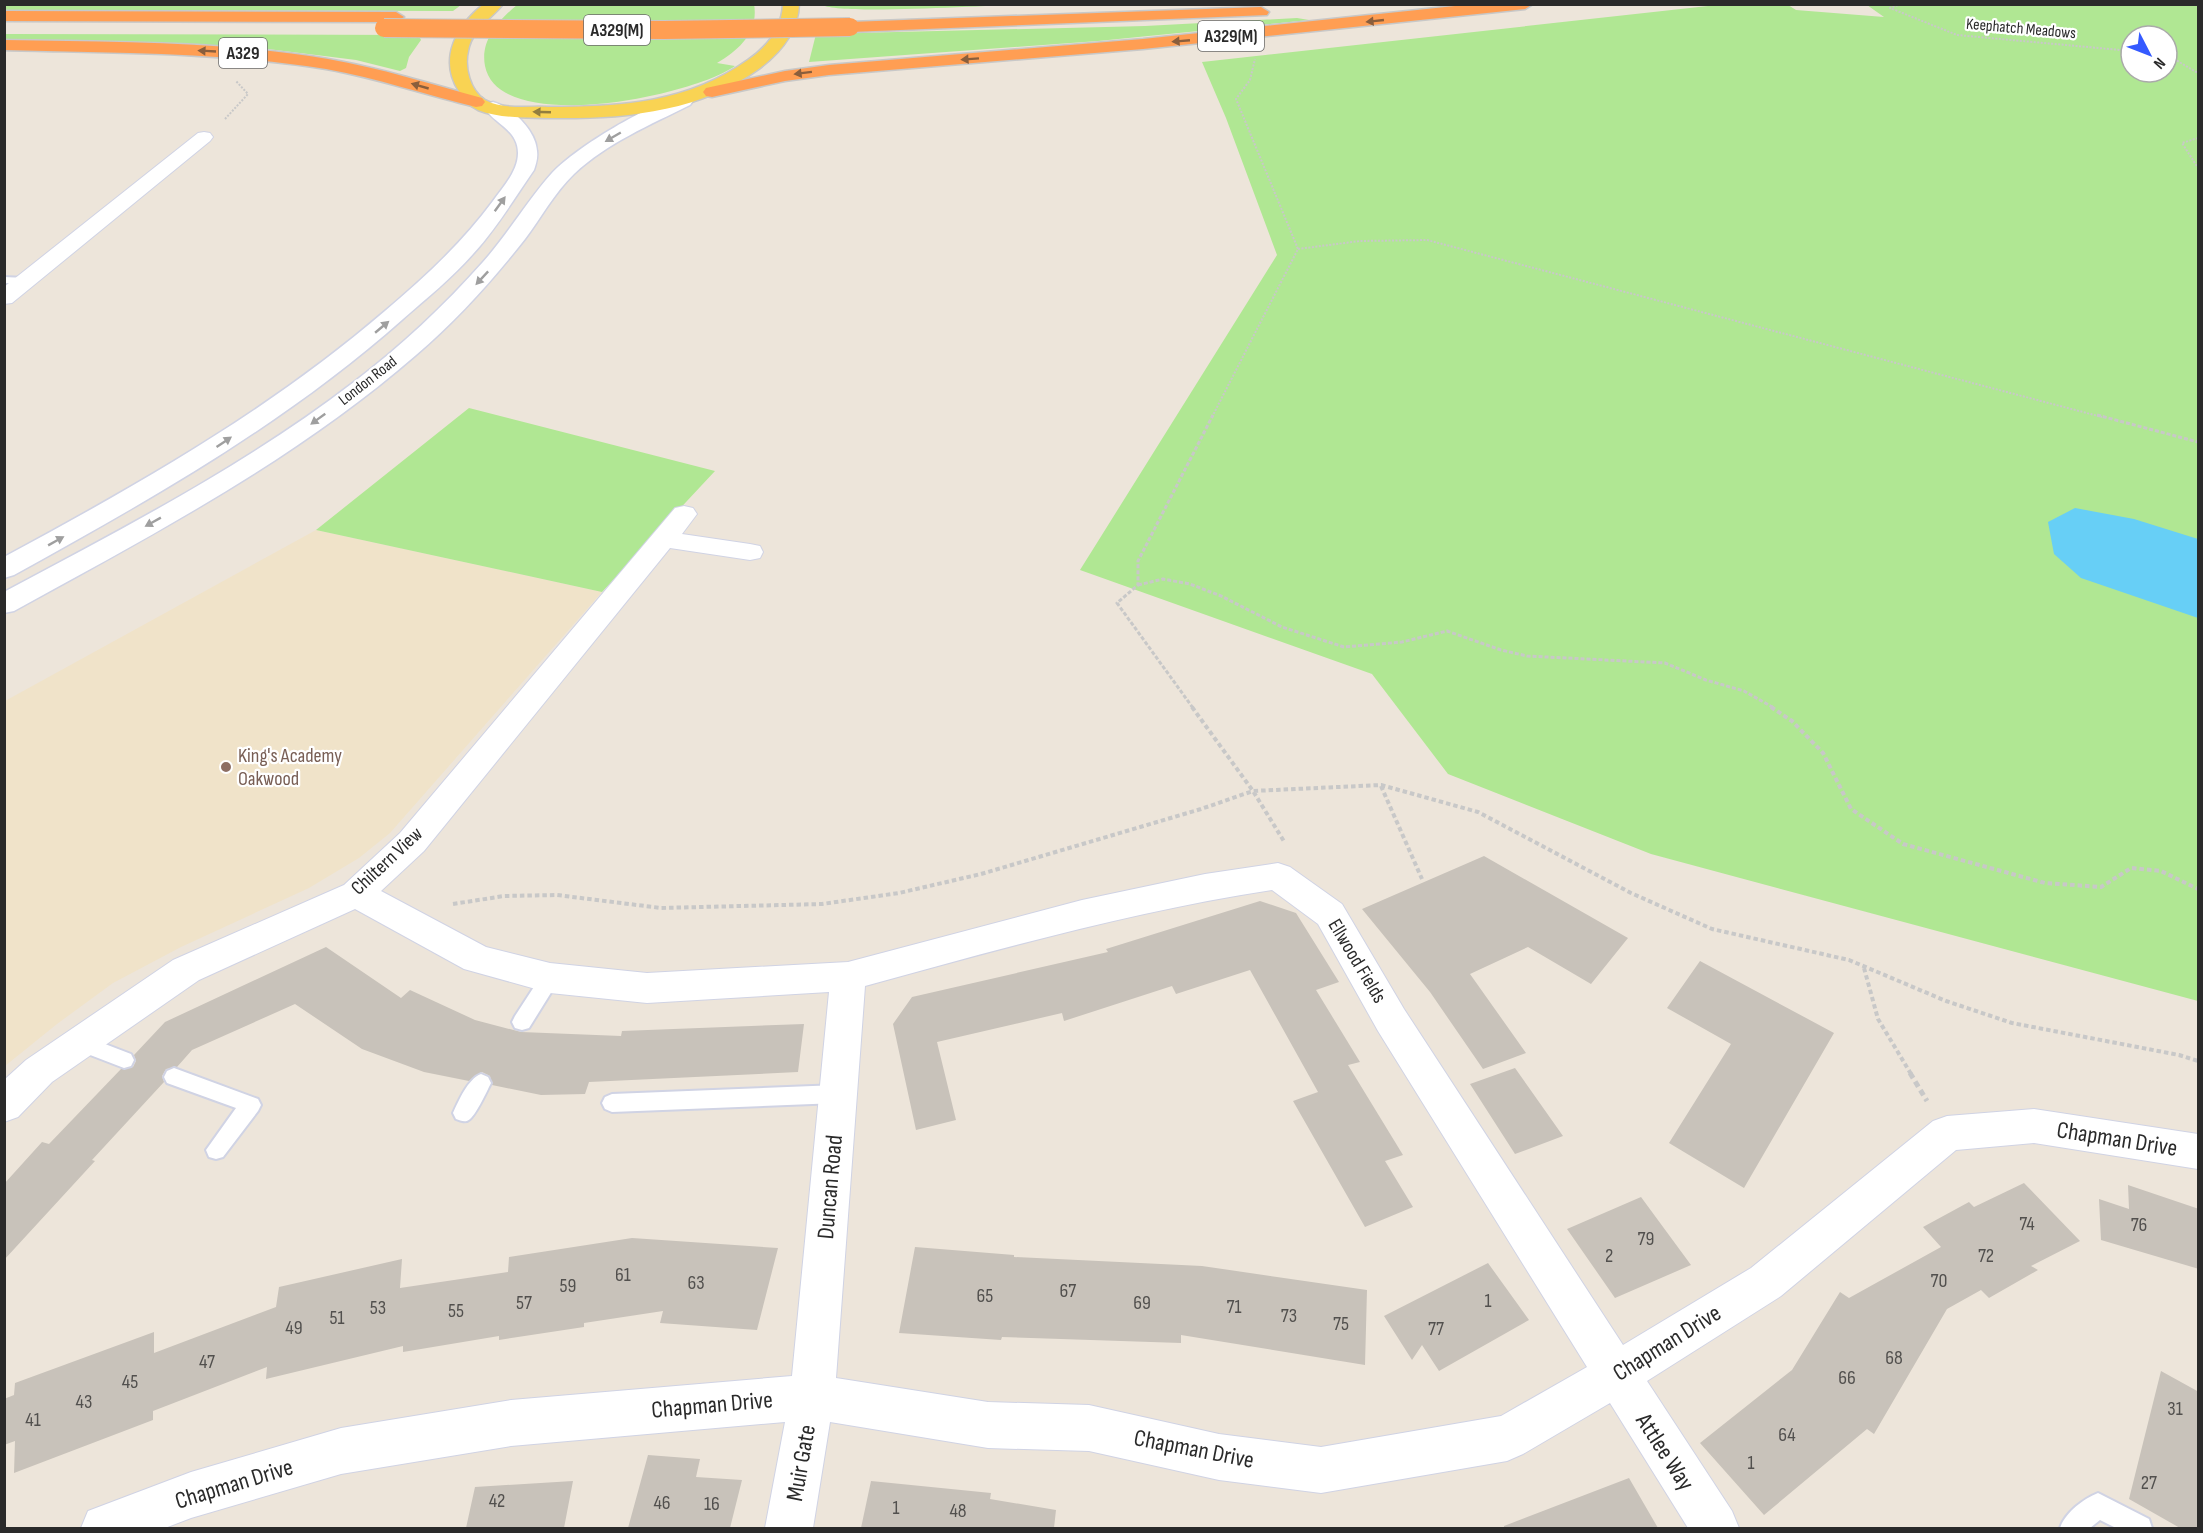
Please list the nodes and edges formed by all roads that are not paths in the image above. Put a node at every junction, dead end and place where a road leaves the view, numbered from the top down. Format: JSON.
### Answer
{"nodes":[{"id":1,"x":495,"y":4,"type":"edge"},
{"id":2,"x":791,"y":4,"type":"edge"},
{"id":3,"x":1191,"y":4,"type":"edge"},
{"id":4,"x":1394,"y":4,"type":"edge"},
{"id":5,"x":1525,"y":4,"type":"edge"},
{"id":6,"x":1316,"y":9,"type":"dead end"},
{"id":7,"x":1276,"y":12,"type":"dead end"},
{"id":8,"x":4,"y":16,"type":"edge"},
{"id":9,"x":855,"y":21,"type":"junction"},
{"id":10,"x":390,"y":23,"type":"junction"},
{"id":11,"x":4,"y":28,"type":"edge"},
{"id":12,"x":4,"y":45,"type":"edge"},
{"id":13,"x":712,"y":92,"type":"junction"},
{"id":14,"x":684,"y":101,"type":"junction"},
{"id":15,"x":484,"y":105,"type":"junction"},
{"id":16,"x":204,"y":137,"type":"road end"},
{"id":17,"x":4,"y":280,"type":"edge"},
{"id":18,"x":25,"y":281,"type":"junction"},
{"id":19,"x":4,"y":298,"type":"edge"},
{"id":20,"x":684,"y":514,"type":"dead end"},
{"id":21,"x":663,"y":539,"type":"junction"},
{"id":22,"x":750,"y":552,"type":"dead end"},
{"id":23,"x":4,"y":569,"type":"edge"},
{"id":24,"x":4,"y":604,"type":"edge"},
{"id":25,"x":356,"y":894,"type":"junction"},
{"id":26,"x":848,"y":976,"type":"junction"},
{"id":27,"x":550,"y":978,"type":"junction"},
{"id":28,"x":522,"y":1022,"type":"dead end"},
{"id":29,"x":78,"y":1042,"type":"junction"},
{"id":30,"x":124,"y":1060,"type":"dead end"},
{"id":31,"x":174,"y":1077,"type":"dead end"},
{"id":32,"x":481,"y":1083,"type":"dead end"},
{"id":33,"x":838,"y":1094,"type":"junction"},
{"id":34,"x":612,"y":1102,"type":"dead end"},
{"id":35,"x":4,"y":1105,"type":"edge"},
{"id":36,"x":463,"y":1113,"type":"dead end"},
{"id":37,"x":216,"y":1150,"type":"dead end"},
{"id":38,"x":2199,"y":1152,"type":"edge"},
{"id":39,"x":1616,"y":1375,"type":"junction"},
{"id":40,"x":812,"y":1397,"type":"junction"},
{"id":41,"x":105,"y":1528,"type":"edge"},
{"id":42,"x":789,"y":1528,"type":"edge"},
{"id":43,"x":1715,"y":1528,"type":"edge"},
{"id":44,"x":2072,"y":1528,"type":"edge"},
{"id":45,"x":2140,"y":1528,"type":"edge"}],
"edges":[{"from":1,"to":15,"type":"main road"},
{"from":2,"to":13,"type":"main road"},
{"from":3,"to":9,"type":"highway","number":"A329(M)"},
{"from":4,"to":6,"type":"highway"},
{"from":5,"to":13,"type":"highway","number":"A329(M)","one_way":true},
{"from":7,"to":9,"type":"highway","number":"A329(M)"},
{"from":8,"to":10,"type":"highway","number":"A329(M)"},
{"from":9,"to":10,"type":"highway","number":"A329(M)","bridge":true},
{"from":10,"to":11,"type":"highway","number":"A329(M)"},
{"from":15,"to":12,"type":"highway","number":"A329","one_way":true},
{"from":13,"to":14,"type":"main road"},
{"from":14,"to":15,"type":"main road","one_way":true},
{"from":14,"to":24,"type":"main road","name":"London Road","one_way":true},
{"from":23,"to":15,"type":"main road","name":"London Road","one_way":true},
{"from":16,"to":18,"type":"street"},
{"from":17,"to":18,"type":"lane"},
{"from":18,"to":19,"type":"street"},
{"from":20,"to":21,"type":"street","name":"Chiltern View"},
{"from":21,"to":22,"type":"street"},
{"from":21,"to":25,"type":"street","name":"Chiltern View"},
{"from":25,"to":27,"type":"street","name":"Ellwood Fields"},
{"from":25,"to":29,"type":"street","name":"Chiltern View"},
{"from":26,"to":27,"type":"street","name":"Ellwood Fields"},
{"from":26,"to":33,"type":"street","name":"Duncan Road"},
{"from":26,"to":39,"type":"street","name":"Ellwood Fields"},
{"from":27,"to":28,"type":"lane"},
{"from":29,"to":30,"type":"lane"},
{"from":29,"to":35,"type":"street","name":"Chiltern View"},
{"from":31,"to":37,"type":"lane"},
{"from":32,"to":36,"type":"lane"},
{"from":33,"to":34,"type":"lane"},
{"from":33,"to":40,"type":"street","name":"Duncan Road"},
{"from":38,"to":39,"type":"street","name":"Chapman Drive"},
{"from":39,"to":40,"type":"street","name":"Chapman Drive"},
{"from":39,"to":43,"type":"street","name":"Attlee Way"},
{"from":40,"to":41,"type":"street","name":"Chapman Drive"},
{"from":40,"to":42,"type":"street","name":"Muir Gate"},
{"from":44,"to":45,"type":"lane"}]}
